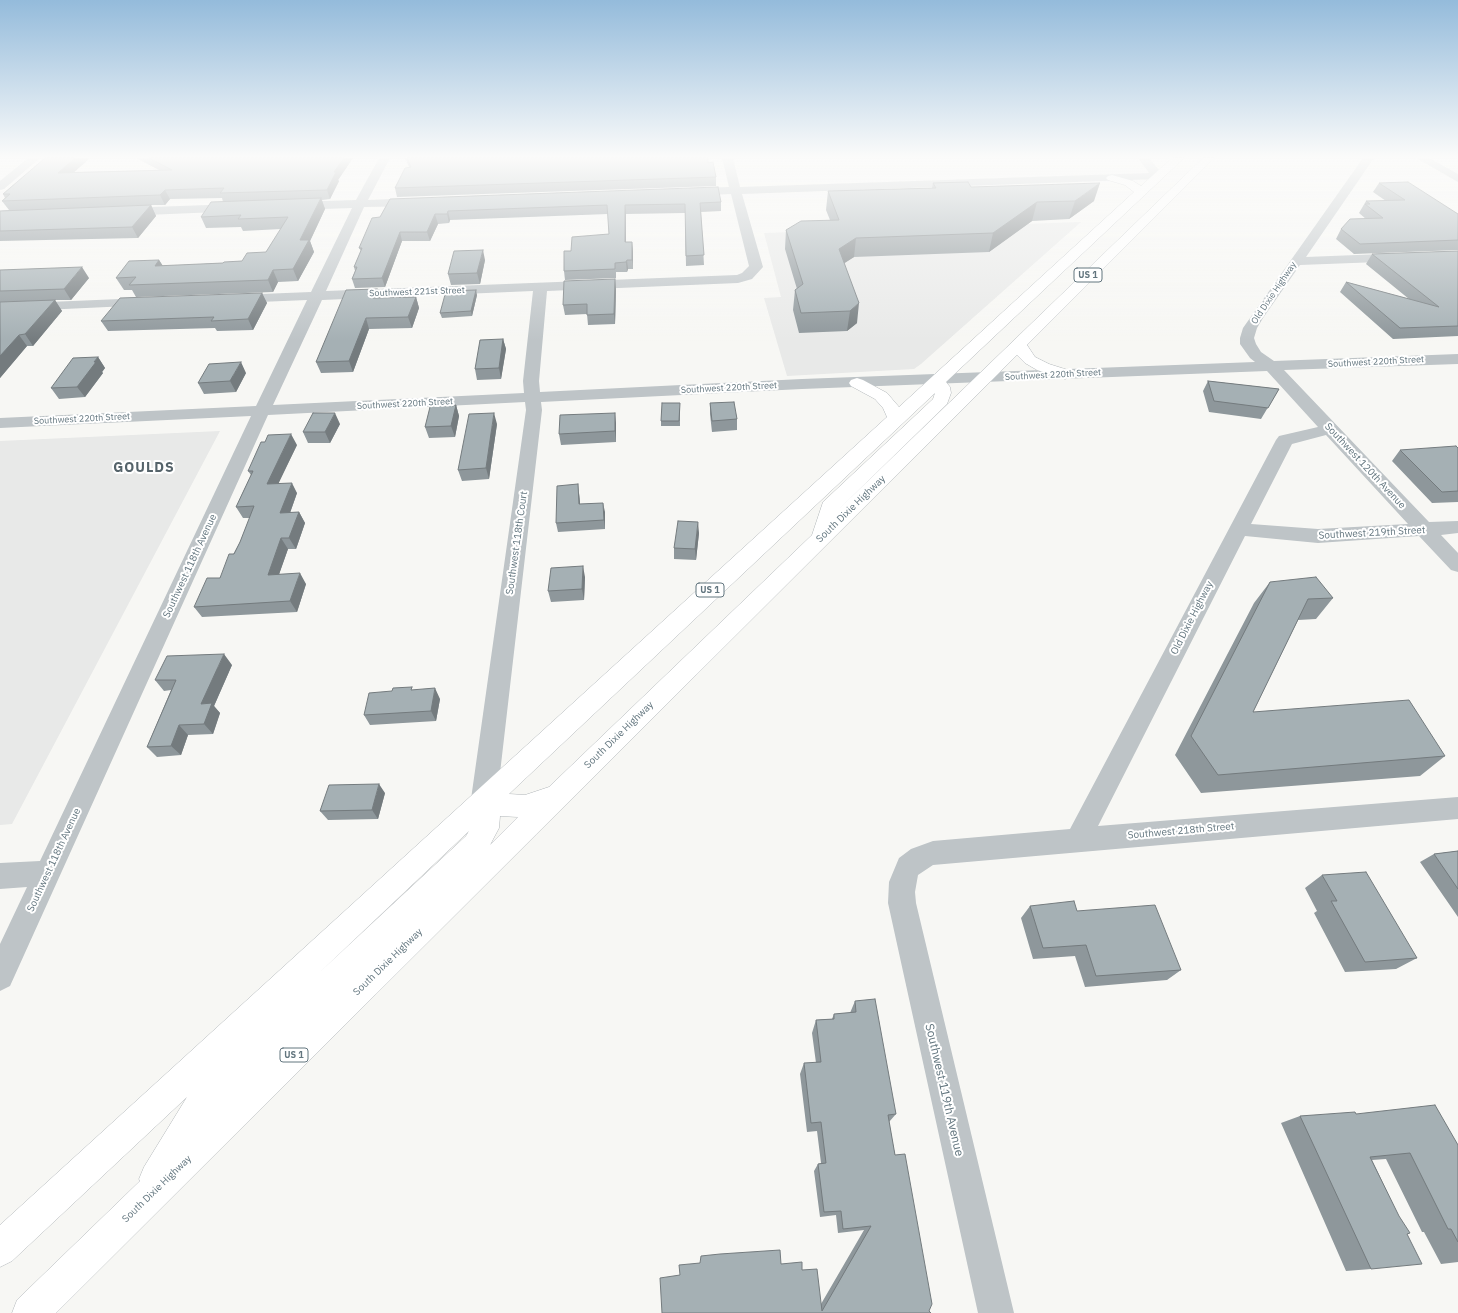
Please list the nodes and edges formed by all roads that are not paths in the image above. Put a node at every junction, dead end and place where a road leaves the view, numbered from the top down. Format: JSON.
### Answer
{"nodes":[{"id":1,"x":353,"y":219,"type":"edge"},
{"id":2,"x":743,"y":219,"type":"edge"},
{"id":3,"x":1111,"y":219,"type":"edge"},
{"id":4,"x":1131,"y":219,"type":"edge"},
{"id":5,"x":1145,"y":219,"type":"edge"},
{"id":6,"x":1325,"y":219,"type":"edge"},
{"id":7,"x":1115,"y":249,"type":"junction"},
{"id":8,"x":1458,"y":255,"type":"edge"},
{"id":9,"x":1296,"y":261,"type":"junction"},
{"id":10,"x":1061,"y":265,"type":"junction"},
{"id":11,"x":541,"y":286,"type":"junction"},
{"id":12,"x":317,"y":296,"type":"junction"},
{"id":13,"x":224,"y":299,"type":"edge"},
{"id":14,"x":162,"y":302,"type":"edge"},
{"id":15,"x":0,"y":308,"type":"edge"},
{"id":16,"x":1019,"y":343,"type":"junction"},
{"id":17,"x":1458,"y":359,"type":"edge"},
{"id":18,"x":1272,"y":367,"type":"junction"},
{"id":19,"x":1065,"y":374,"type":"junction"},
{"id":20,"x":984,"y":378,"type":"junction"},
{"id":21,"x":937,"y":380,"type":"junction"},
{"id":22,"x":857,"y":383,"type":"junction"},
{"id":23,"x":532,"y":398,"type":"junction"},
{"id":24,"x":262,"y":410,"type":"junction"},
{"id":25,"x":896,"y":418,"type":"junction"},
{"id":26,"x":0,"y":423,"type":"edge"},
{"id":27,"x":1331,"y":429,"type":"junction"},
{"id":28,"x":1458,"y":527,"type":"edge"},
{"id":29,"x":1238,"y":529,"type":"junction"},
{"id":30,"x":1425,"y":529,"type":"junction"},
{"id":31,"x":820,"y":539,"type":"junction"},
{"id":32,"x":1458,"y":565,"type":"edge"},
{"id":33,"x":557,"y":796,"type":"junction"},
{"id":34,"x":484,"y":799,"type":"junction"},
{"id":35,"x":1458,"y":808,"type":"edge"},
{"id":36,"x":1078,"y":840,"type":"junction"},
{"id":37,"x":908,"y":866,"type":"joint"},
{"id":38,"x":48,"y":873,"type":"junction"},
{"id":39,"x":0,"y":876,"type":"edge"},
{"id":40,"x":0,"y":976,"type":"edge"},
{"id":41,"x":140,"y":1205,"type":"junction"},
{"id":42,"x":6,"y":1240,"type":"edge"},
{"id":43,"x":30,"y":1313,"type":"edge"},
{"id":44,"x":996,"y":1313,"type":"edge"}],
"edges":[{"from":1,"to":12,"type":"street","name":"Southwest 118th Avenue"},
{"from":2,"to":11,"type":"street","name":"Southwest 221st Street"},
{"from":3,"to":10,"type":"highway","number":"US 1"},
{"from":4,"to":7,"type":"highway"},
{"from":5,"to":7,"type":"highway","name":"South Dixie Highway","number":"US 1"},
{"from":6,"to":9,"type":"street","name":"Old Dixie Highway"},
{"from":7,"to":16,"type":"highway","name":"South Dixie Highway","number":"US 1"},
{"from":8,"to":9,"type":"street"},
{"from":9,"to":18,"type":"street","name":"Old Dixie Highway"},
{"from":10,"to":20,"type":"highway"},
{"from":10,"to":21,"type":"highway","number":"US 1"},
{"from":11,"to":12,"type":"street","name":"Southwest 221st Street"},
{"from":11,"to":23,"type":"street","name":"Southwest 118th Court"},
{"from":12,"to":13,"type":"street","name":"Southwest 221st Street"},
{"from":12,"to":24,"type":"street","name":"Southwest 118th Avenue"},
{"from":14,"to":15,"type":"street"},
{"from":16,"to":19,"type":"highway"},
{"from":16,"to":20,"type":"highway","name":"South Dixie Highway","number":"US 1"},
{"from":17,"to":18,"type":"street","name":"Southwest 220th Street"},
{"from":18,"to":19,"type":"street","name":"Southwest 220th Street"},
{"from":18,"to":27,"type":"street","name":"Southwest 120th Avenue"},
{"from":19,"to":20,"type":"street","name":"Southwest 220th Street"},
{"from":20,"to":21,"type":"street","name":"Southwest 220th Street"},
{"from":20,"to":31,"type":"highway","name":"South Dixie Highway","number":"US 1"},
{"from":21,"to":22,"type":"street","name":"Southwest 220th Street"},
{"from":21,"to":25,"type":"highway","number":"US 1"},
{"from":21,"to":31,"type":"highway"},
{"from":22,"to":23,"type":"street","name":"Southwest 220th Street"},
{"from":22,"to":25,"type":"highway"},
{"from":23,"to":24,"type":"street","name":"Southwest 220th Street"},
{"from":23,"to":34,"type":"street","name":"Southwest 118th Court"},
{"from":24,"to":26,"type":"street","name":"Southwest 220th Street"},
{"from":24,"to":38,"type":"street","name":"Southwest 118th Avenue"},
{"from":25,"to":34,"type":"highway","number":"US 1"},
{"from":27,"to":29,"type":"street","name":"Old Dixie Highway"},
{"from":27,"to":30,"type":"street","name":"Southwest 120th Avenue"},
{"from":28,"to":30,"type":"street","name":"Southwest 219th Street"},
{"from":29,"to":30,"type":"street","name":"Southwest 219th Street"},
{"from":29,"to":36,"type":"street","name":"Old Dixie Highway"},
{"from":30,"to":32,"type":"street","name":"Southwest 120th Avenue"},
{"from":31,"to":33,"type":"highway","name":"South Dixie Highway","number":"US 1"},
{"from":33,"to":34,"type":"highway"},
{"from":33,"to":41,"type":"highway","name":"South Dixie Highway","number":"US 1"},
{"from":34,"to":41,"type":"highway"},
{"from":34,"to":42,"type":"highway","number":"US 1"},
{"from":35,"to":36,"type":"street","name":"Southwest 218th Street"},
{"from":36,"to":37,"type":"street","name":"Southwest 218th Street"},
{"from":37,"to":44,"type":"street","name":"Southwest 119th Avenue"},
{"from":38,"to":39,"type":"street"},
{"from":38,"to":40,"type":"street","name":"Southwest 118th Avenue"},
{"from":41,"to":43,"type":"highway","name":"South Dixie Highway","number":"US 1"}]}
